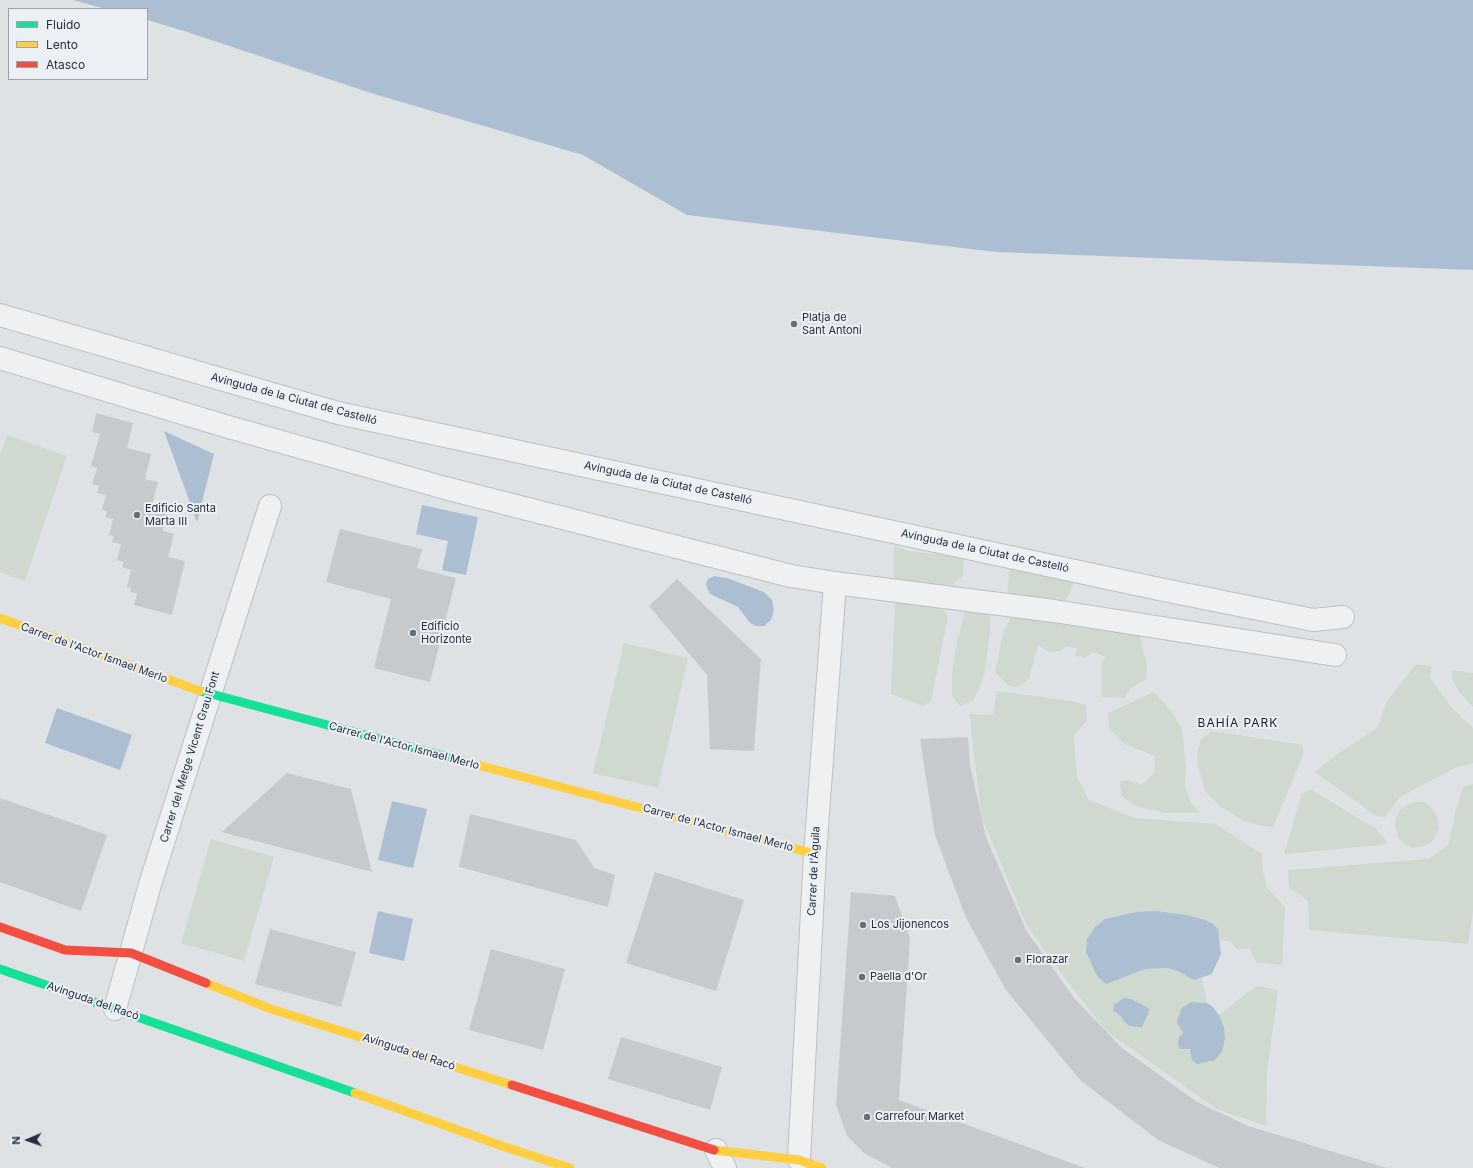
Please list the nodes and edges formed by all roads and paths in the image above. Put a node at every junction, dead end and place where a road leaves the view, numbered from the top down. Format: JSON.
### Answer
{"nodes":[{"id":1,"x":0,"y":315,"type":"edge"},
{"id":2,"x":0,"y":358,"type":"edge"},
{"id":3,"x":270,"y":506,"type":"dead end"},
{"id":4,"x":835,"y":583,"type":"junction"},
{"id":5,"x":1343,"y":617,"type":"dead end"},
{"id":6,"x":0,"y":618,"type":"edge"},
{"id":7,"x":1335,"y":655,"type":"dead end"},
{"id":8,"x":210,"y":695,"type":"junction"},
{"id":9,"x":815,"y":854,"type":"junction"},
{"id":10,"x":0,"y":927,"type":"edge"},
{"id":11,"x":131,"y":953,"type":"junction"},
{"id":12,"x":0,"y":969,"type":"edge"},
{"id":13,"x":115,"y":1009,"type":"junction"},
{"id":14,"x":720,"y":1159,"type":"edge"},
{"id":15,"x":799,"y":1160,"type":"junction"},
{"id":16,"x":570,"y":1168,"type":"edge"},
{"id":17,"x":822,"y":1168,"type":"edge"}],
"edges":[{"from":1,"to":5,"type":"street","name":"Avinguda de la Ciutat de Castelló"},
{"from":2,"to":4,"type":"street"},
{"from":3,"to":8,"type":"street","name":"Carrer del Metge Vicent Grau Font"},
{"from":4,"to":7,"type":"street"},
{"from":4,"to":9,"type":"street","name":"Carrer de l'Àguila"},
{"from":6,"to":8,"type":"street","name":"Carrer de l'Actor Ismael Merlo"},
{"from":8,"to":9,"type":"street","name":"Carrer de l'Actor Ismael Merlo"},
{"from":8,"to":11,"type":"street","name":"Carrer del Metge Vicent Grau Font"},
{"from":9,"to":15,"type":"street","name":"Carrer de l'Àguila"},
{"from":10,"to":11,"type":"street","name":"Avinguda del Racó"},
{"from":11,"to":13,"type":"street","name":"Carrer del Metge Vicent Grau Font"},
{"from":11,"to":14,"type":"street","name":"Avinguda del Racó"},
{"from":12,"to":13,"type":"street","name":"Avinguda del Racó"},
{"from":13,"to":16,"type":"street","name":"Avinguda del Racó"},
{"from":14,"to":15,"type":"street","name":"Avinguda del Racó"},
{"from":15,"to":17,"type":"street","name":"Avinguda del Racó"}]}
